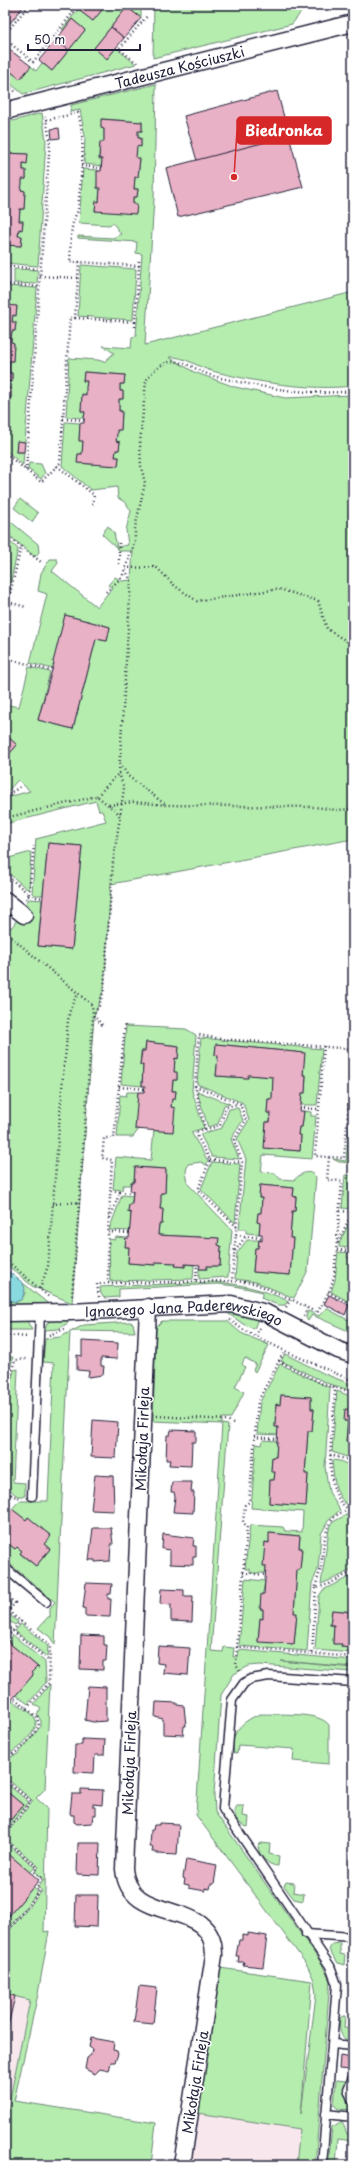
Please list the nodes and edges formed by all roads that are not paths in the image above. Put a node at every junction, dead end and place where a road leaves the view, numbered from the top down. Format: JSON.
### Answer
{"nodes":[{"id":1,"x":353,"y":23,"type":"edge"},
{"id":2,"x":5,"y":111,"type":"edge"},
{"id":3,"x":5,"y":900,"type":"edge"},
{"id":4,"x":24,"y":915,"type":"dead end"},
{"id":5,"x":148,"y":1307,"type":"junction"},
{"id":6,"x":5,"y":1313,"type":"edge"},
{"id":7,"x":40,"y":1313,"type":"junction"},
{"id":8,"x":353,"y":1355,"type":"edge"},
{"id":9,"x":28,"y":1497,"type":"road end"},
{"id":10,"x":5,"y":1568,"type":"edge"},
{"id":11,"x":46,"y":1602,"type":"dead end"},
{"id":12,"x":353,"y":1682,"type":"edge"},
{"id":13,"x":306,"y":1934,"type":"junction"},
{"id":14,"x":353,"y":1937,"type":"edge"},
{"id":15,"x":333,"y":2044,"type":"junction"},
{"id":16,"x":353,"y":2046,"type":"edge"},
{"id":17,"x":353,"y":2077,"type":"edge"},
{"id":18,"x":353,"y":2102,"type":"edge"},
{"id":19,"x":326,"y":2114,"type":"junction"},
{"id":20,"x":353,"y":2116,"type":"edge"},
{"id":21,"x":182,"y":2165,"type":"edge"},
{"id":22,"x":322,"y":2165,"type":"edge"}],
"edges":[{"from":1,"to":2,"type":"street","name":"Tadeusza Kościuszki"},
{"from":3,"to":4,"type":"street"},
{"from":5,"to":7,"type":"street","name":"Ignacego Jana Paderewskiego"},
{"from":5,"to":8,"type":"street","name":"Ignacego Jana Paderewskiego"},
{"from":5,"to":21,"type":"street","name":"Mikołaja Firleja"},
{"from":6,"to":7,"type":"street","name":"Ignacego Jana Paderewskiego"},
{"from":7,"to":9,"type":"lane"},
{"from":10,"to":11,"type":"lane"},
{"from":12,"to":13,"type":"lane"},
{"from":13,"to":14,"type":"lane"},
{"from":13,"to":15,"type":"lane"},
{"from":15,"to":16,"type":"lane"},
{"from":15,"to":19,"type":"lane"},
{"from":17,"to":18,"type":"lane"},
{"from":19,"to":20,"type":"lane"},
{"from":19,"to":22,"type":"lane"}]}
